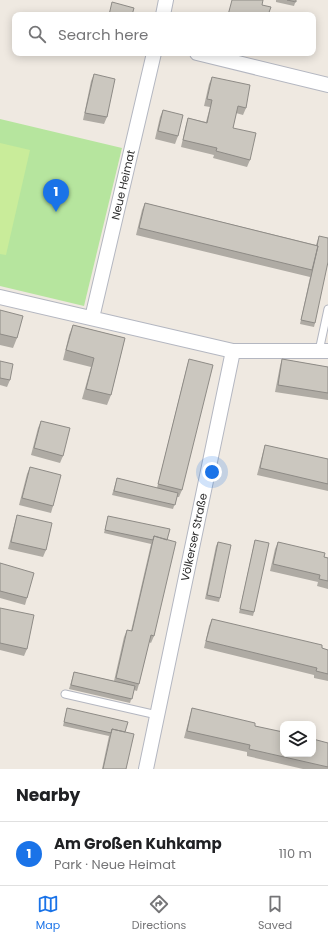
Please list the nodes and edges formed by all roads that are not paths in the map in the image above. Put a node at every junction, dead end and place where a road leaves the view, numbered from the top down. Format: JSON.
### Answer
{"nodes":[{"id":1,"x":166,"y":0,"type":"edge"},
{"id":2,"x":164,"y":12,"type":"edge"},
{"id":3,"x":153,"y":56,"type":"edge"},
{"id":4,"x":208,"y":56,"type":"edge"},
{"id":5,"x":328,"y":85,"type":"edge"},
{"id":6,"x":0,"y":297,"type":"edge"},
{"id":7,"x":328,"y":309,"type":"edge"},
{"id":8,"x":92,"y":318,"type":"junction"},
{"id":9,"x":234,"y":351,"type":"junction"},
{"id":10,"x":323,"y":351,"type":"edge"},
{"id":11,"x":65,"y":694,"type":"dead end"},
{"id":12,"x":157,"y":715,"type":"junction"},
{"id":13,"x":146,"y":769,"type":"edge"}],
"edges":[{"from":1,"to":2,"type":"street"},
{"from":3,"to":8,"type":"street","name":"Neue Heimat"},
{"from":4,"to":5,"type":"street"},
{"from":6,"to":8,"type":"street"},
{"from":7,"to":10,"type":"lane"},
{"from":8,"to":9,"type":"street"},
{"from":9,"to":10,"type":"street"},
{"from":9,"to":12,"type":"street","name":"Völkerser Straße"},
{"from":11,"to":12,"type":"lane"},
{"from":12,"to":13,"type":"street","name":"Völkerser Straße"}]}
